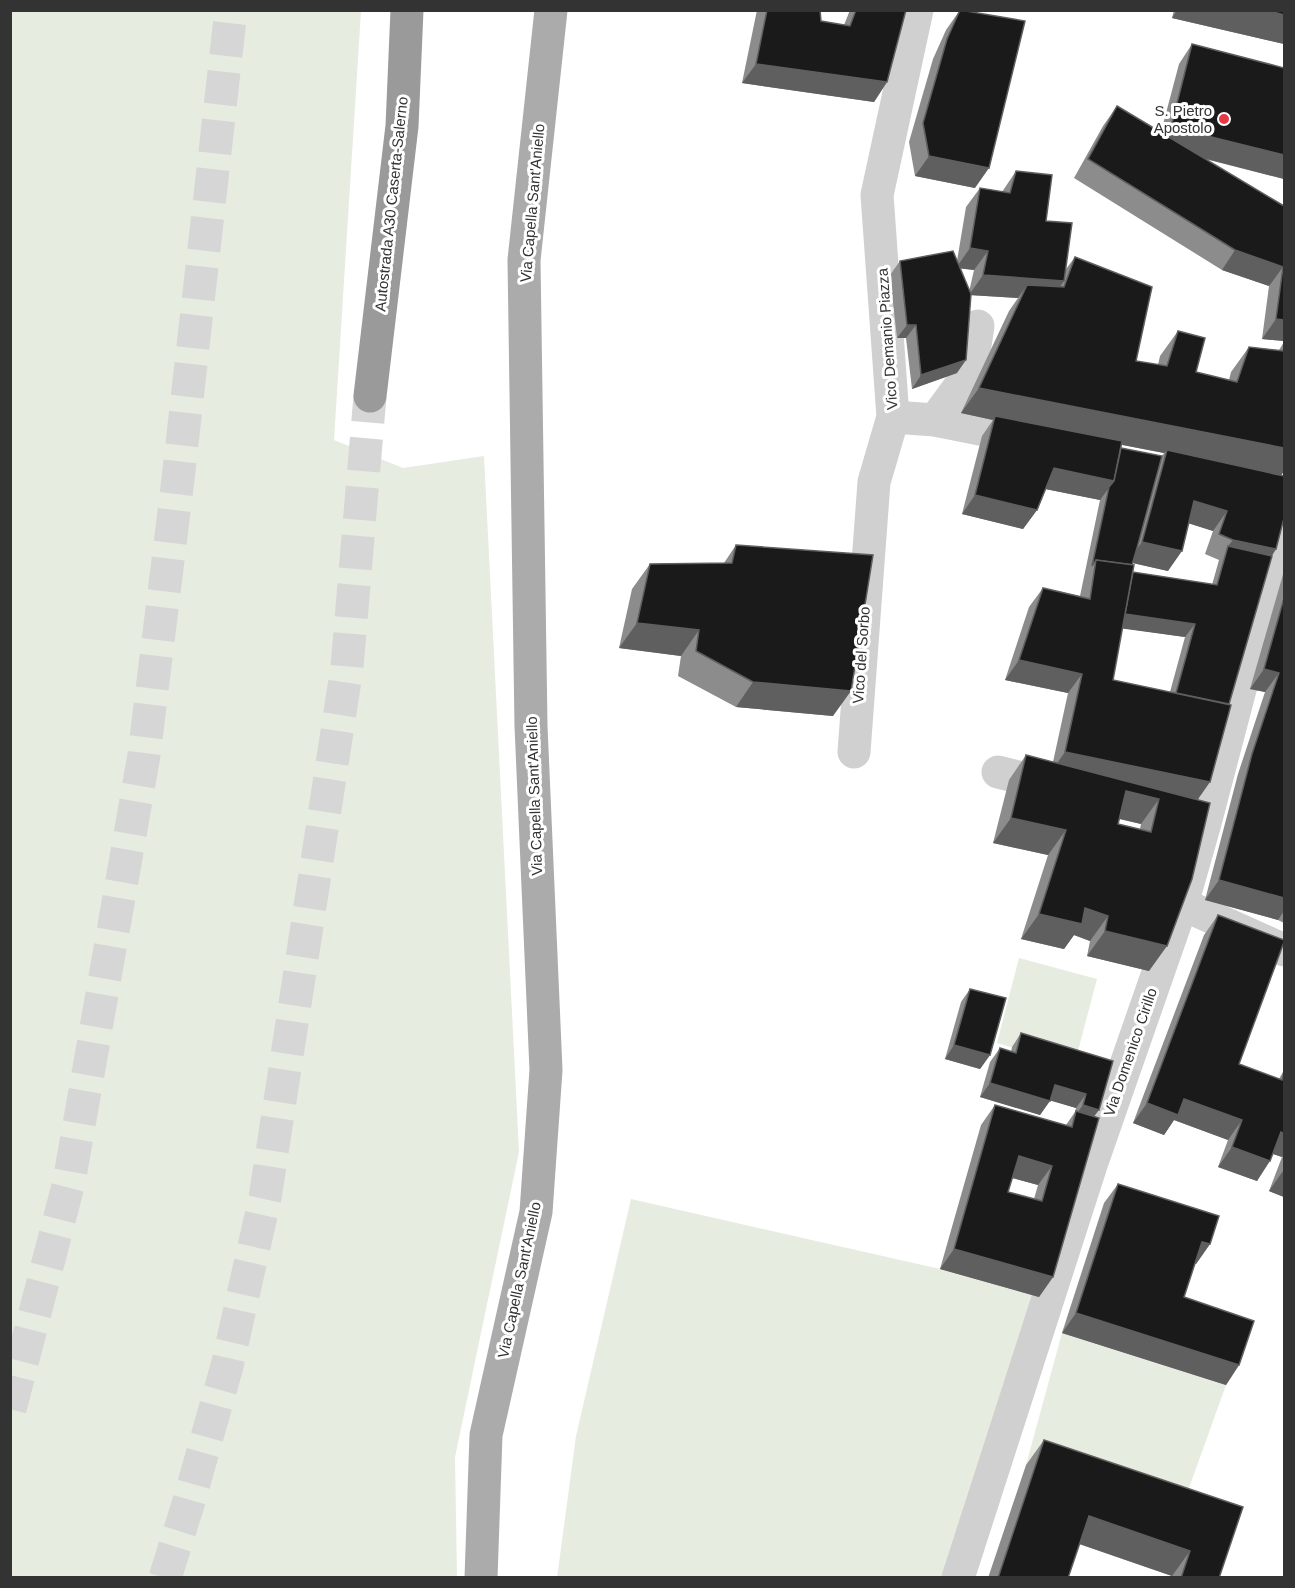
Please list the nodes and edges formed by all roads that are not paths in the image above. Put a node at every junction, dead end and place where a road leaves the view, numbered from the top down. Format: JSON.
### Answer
{"nodes":[{"id":1,"x":407,"y":10,"type":"edge"},
{"id":2,"x":551,"y":10,"type":"edge"},
{"id":3,"x":917,"y":10,"type":"edge"},
{"id":4,"x":978,"y":326,"type":"dead end"},
{"id":5,"x":370,"y":396,"type":"tunnel mouth"},
{"id":6,"x":893,"y":417,"type":"junction"},
{"id":7,"x":935,"y":420,"type":"junction"},
{"id":8,"x":1063,"y":446,"type":"edge"},
{"id":9,"x":1284,"y":522,"type":"edge"},
{"id":10,"x":854,"y":753,"type":"dead end"},
{"id":11,"x":998,"y":772,"type":"dead end"},
{"id":12,"x":1079,"y":792,"type":"edge"},
{"id":13,"x":1182,"y":904,"type":"junction"},
{"id":14,"x":1284,"y":950,"type":"edge"},
{"id":15,"x":481,"y":1578,"type":"edge"},
{"id":16,"x":958,"y":1578,"type":"edge"}],
"edges":[{"from":1,"to":5,"type":"highway","name":"Autostrada A30 Caserta-Salerno"},
{"from":2,"to":15,"type":"main road","name":"Via Capella Sant'Aniello"},
{"from":3,"to":6,"type":"street","name":"Vico Demanio Piazza"},
{"from":4,"to":7,"type":"street"},
{"from":6,"to":7,"type":"street","name":"Vico Demanio Piazza"},
{"from":6,"to":10,"type":"street","name":"Vico del Sorbo"},
{"from":7,"to":8,"type":"street","name":"Vico Demanio Piazza"},
{"from":9,"to":13,"type":"street","name":"Via Domenico Cirillo"},
{"from":11,"to":12,"type":"street"},
{"from":13,"to":14,"type":"street"},
{"from":13,"to":16,"type":"street","name":"Via Domenico Cirillo"}]}
